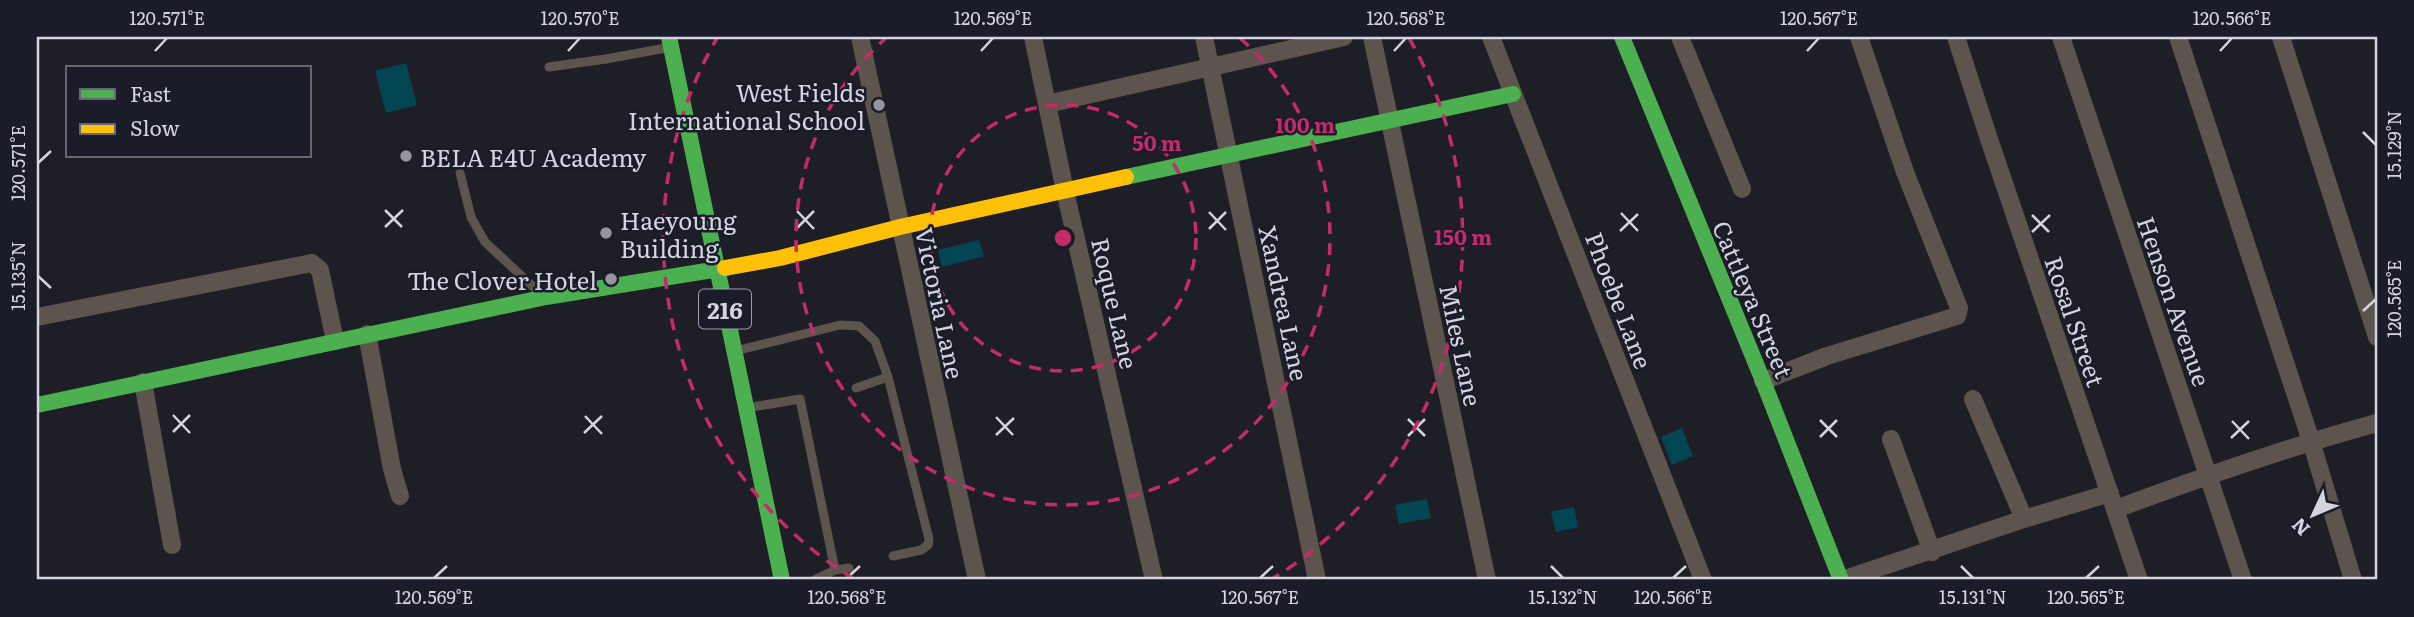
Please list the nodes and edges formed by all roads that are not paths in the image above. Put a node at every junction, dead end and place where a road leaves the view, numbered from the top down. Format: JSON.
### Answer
{"nodes":[{"id":1,"x":860,"y":37,"type":"edge"},
{"id":2,"x":1033,"y":37,"type":"edge"},
{"id":3,"x":1204,"y":37,"type":"edge"},
{"id":4,"x":1344,"y":37,"type":"edge"},
{"id":5,"x":1372,"y":37,"type":"edge"},
{"id":6,"x":1491,"y":37,"type":"edge"},
{"id":7,"x":1622,"y":37,"type":"edge"},
{"id":8,"x":1680,"y":37,"type":"edge"},
{"id":9,"x":1859,"y":37,"type":"edge"},
{"id":10,"x":1956,"y":37,"type":"edge"},
{"id":11,"x":2061,"y":37,"type":"edge"},
{"id":12,"x":2178,"y":37,"type":"edge"},
{"id":13,"x":2281,"y":37,"type":"edge"},
{"id":14,"x":670,"y":42,"type":"edge"},
{"id":15,"x":549,"y":67,"type":"dead end"},
{"id":16,"x":1211,"y":68,"type":"junction"},
{"id":17,"x":1513,"y":94,"type":"junction"},
{"id":18,"x":1047,"y":104,"type":"junction"},
{"id":19,"x":1389,"y":119,"type":"junction"},
{"id":20,"x":1229,"y":155,"type":"junction"},
{"id":21,"x":460,"y":173,"type":"dead end"},
{"id":22,"x":1742,"y":189,"type":"dead end"},
{"id":23,"x":1065,"y":191,"type":"junction"},
{"id":24,"x":900,"y":228,"type":"junction"},
{"id":25,"x":716,"y":270,"type":"junction"},
{"id":26,"x":545,"y":297,"type":"junction"},
{"id":27,"x":37,"y":317,"type":"edge"},
{"id":28,"x":368,"y":334,"type":"junction"},
{"id":29,"x":2377,"y":337,"type":"edge"},
{"id":30,"x":335,"y":341,"type":"junction"},
{"id":31,"x":734,"y":351,"type":"junction"},
{"id":32,"x":888,"y":377,"type":"junction"},
{"id":33,"x":1763,"y":381,"type":"junction"},
{"id":34,"x":142,"y":382,"type":"junction"},
{"id":35,"x":856,"y":388,"type":"dead end"},
{"id":36,"x":1973,"y":398,"type":"dead end"},
{"id":37,"x":37,"y":405,"type":"edge"},
{"id":38,"x":746,"y":408,"type":"junction"},
{"id":39,"x":2377,"y":423,"type":"edge"},
{"id":40,"x":1891,"y":439,"type":"dead end"},
{"id":41,"x":2311,"y":441,"type":"junction"},
{"id":42,"x":2208,"y":474,"type":"junction"},
{"id":43,"x":400,"y":496,"type":"dead end"},
{"id":44,"x":2113,"y":501,"type":"junction"},
{"id":45,"x":2024,"y":519,"type":"junction"},
{"id":46,"x":172,"y":545,"type":"dead end"},
{"id":47,"x":1932,"y":551,"type":"junction"},
{"id":48,"x":893,"y":556,"type":"dead end"},
{"id":49,"x":849,"y":568,"type":"dead end"},
{"id":50,"x":835,"y":570,"type":"junction"},
{"id":51,"x":782,"y":580,"type":"edge"},
{"id":52,"x":814,"y":580,"type":"edge"},
{"id":53,"x":977,"y":580,"type":"edge"},
{"id":54,"x":1154,"y":580,"type":"edge"},
{"id":55,"x":1317,"y":580,"type":"edge"},
{"id":56,"x":1487,"y":580,"type":"edge"},
{"id":57,"x":1703,"y":580,"type":"edge"},
{"id":58,"x":1842,"y":580,"type":"edge"},
{"id":59,"x":2139,"y":580,"type":"edge"},
{"id":60,"x":2243,"y":580,"type":"edge"},
{"id":61,"x":2353,"y":580,"type":"edge"}],
"edges":[{"from":1,"to":24,"type":"street","name":"Victoria Lane"},
{"from":2,"to":18,"type":"street","name":"Roque Lane"},
{"from":3,"to":16,"type":"street","name":"Xandrea Lane"},
{"from":4,"to":16,"type":"street"},
{"from":5,"to":19,"type":"street","name":"Miles Lane"},
{"from":6,"to":17,"type":"street","name":"Phoebe Lane"},
{"from":7,"to":33,"type":"street","name":"Cattleya Street"},
{"from":8,"to":22,"type":"street"},
{"from":9,"to":33,"type":"street"},
{"from":10,"to":44,"type":"street","name":"Rosal Street"},
{"from":11,"to":42,"type":"street","name":"Henson Avenue"},
{"from":12,"to":41,"type":"street"},
{"from":13,"to":29,"type":"street"},
{"from":14,"to":15,"type":"lane"},
{"from":14,"to":25,"type":"street","number":"216"},
{"from":16,"to":18,"type":"street"},
{"from":16,"to":20,"type":"street","name":"Xandrea Lane"},
{"from":17,"to":19,"type":"street"},
{"from":17,"to":57,"type":"street","name":"Phoebe Lane"},
{"from":18,"to":23,"type":"street","name":"Roque Lane"},
{"from":19,"to":20,"type":"street"},
{"from":19,"to":56,"type":"street","name":"Miles Lane"},
{"from":20,"to":23,"type":"street"},
{"from":20,"to":55,"type":"street","name":"Xandrea Lane"},
{"from":21,"to":26,"type":"lane"},
{"from":23,"to":24,"type":"street"},
{"from":23,"to":54,"type":"street","name":"Roque Lane"},
{"from":24,"to":25,"type":"street"},
{"from":24,"to":53,"type":"street","name":"Victoria Lane"},
{"from":25,"to":26,"type":"street"},
{"from":25,"to":31,"type":"street","number":"216"},
{"from":26,"to":28,"type":"street"},
{"from":27,"to":30,"type":"street"},
{"from":28,"to":30,"type":"street"},
{"from":28,"to":43,"type":"street"},
{"from":30,"to":34,"type":"street"},
{"from":31,"to":32,"type":"lane"},
{"from":31,"to":38,"type":"street","number":"216"},
{"from":32,"to":35,"type":"lane"},
{"from":32,"to":48,"type":"lane"},
{"from":33,"to":58,"type":"street","name":"Cattleya Street"},
{"from":34,"to":37,"type":"street"},
{"from":34,"to":46,"type":"street"},
{"from":36,"to":45,"type":"street"},
{"from":38,"to":50,"type":"lane"},
{"from":38,"to":51,"type":"street","number":"216"},
{"from":39,"to":41,"type":"street"},
{"from":40,"to":47,"type":"street"},
{"from":41,"to":42,"type":"street"},
{"from":41,"to":61,"type":"street"},
{"from":42,"to":44,"type":"street"},
{"from":42,"to":60,"type":"street","name":"Henson Avenue"},
{"from":44,"to":45,"type":"street"},
{"from":44,"to":59,"type":"street","name":"Rosal Street"},
{"from":45,"to":47,"type":"street"},
{"from":47,"to":58,"type":"street"},
{"from":49,"to":50,"type":"lane"},
{"from":50,"to":52,"type":"lane"}]}
